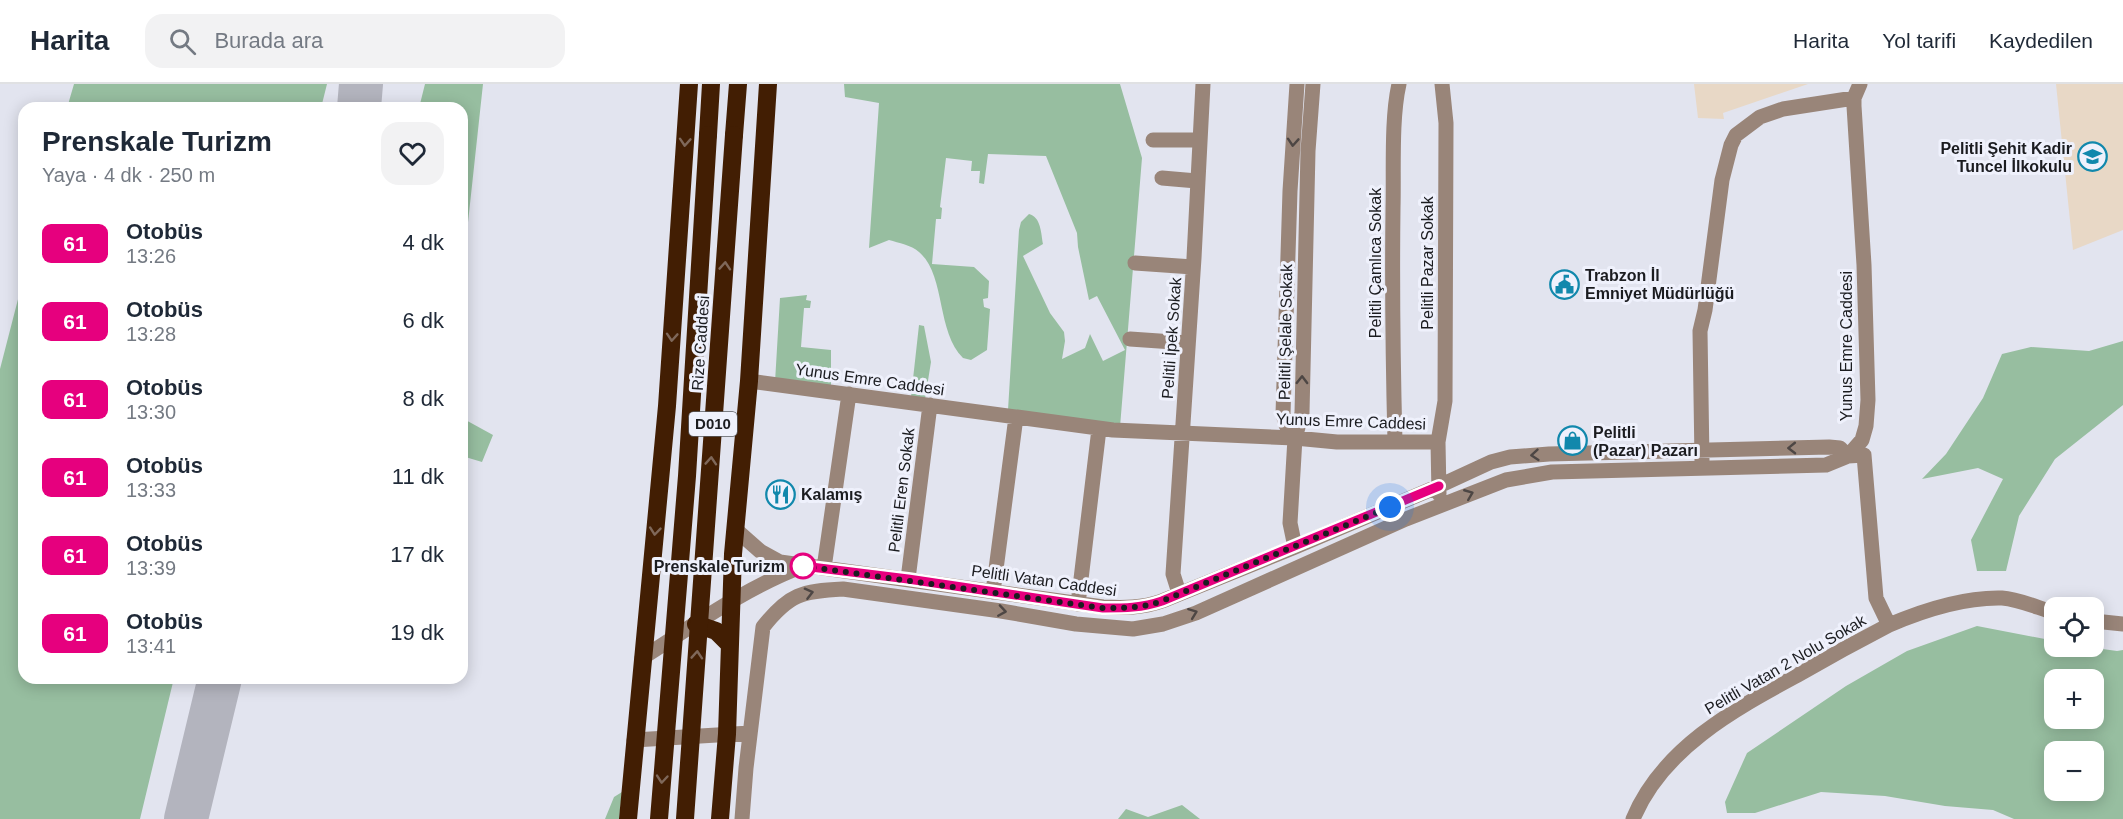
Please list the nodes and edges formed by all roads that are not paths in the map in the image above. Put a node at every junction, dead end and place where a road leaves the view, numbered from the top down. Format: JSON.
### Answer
{"nodes":[{"id":1,"x":689,"y":84,"type":"edge"},
{"id":2,"x":711,"y":84,"type":"edge"},
{"id":3,"x":738,"y":84,"type":"edge"},
{"id":4,"x":768,"y":84,"type":"edge"},
{"id":5,"x":1203,"y":84,"type":"edge"},
{"id":6,"x":1297,"y":84,"type":"edge"},
{"id":7,"x":1313,"y":84,"type":"edge"},
{"id":8,"x":1399,"y":84,"type":"edge"},
{"id":9,"x":1442,"y":84,"type":"edge"},
{"id":10,"x":1857,"y":91,"type":"edge"},
{"id":11,"x":1153,"y":140,"type":"dead end"},
{"id":12,"x":1200,"y":140,"type":"junction"},
{"id":13,"x":1162,"y":178,"type":"dead end"},
{"id":14,"x":1197,"y":181,"type":"junction"},
{"id":15,"x":1135,"y":263,"type":"dead end"},
{"id":16,"x":1193,"y":267,"type":"junction"},
{"id":17,"x":1130,"y":339,"type":"dead end"},
{"id":18,"x":1188,"y":343,"type":"junction"},
{"id":19,"x":749,"y":381,"type":"junction"},
{"id":20,"x":849,"y":394,"type":"junction"},
{"id":21,"x":930,"y":405,"type":"junction"},
{"id":22,"x":1016,"y":417,"type":"junction"},
{"id":23,"x":1099,"y":429,"type":"junction"},
{"id":24,"x":1182,"y":433,"type":"junction"},
{"id":25,"x":1295,"y":438,"type":"junction"},
{"id":26,"x":1395,"y":442,"type":"junction"},
{"id":27,"x":1438,"y":442,"type":"junction"},
{"id":28,"x":1702,"y":451,"type":"junction"},
{"id":29,"x":1848,"y":456,"type":"junction"},
{"id":30,"x":1702,"y":469,"type":"junction"},
{"id":31,"x":1439,"y":486,"type":"junction"},
{"id":32,"x":1440,"y":506,"type":"junction"},
{"id":33,"x":735,"y":529,"type":"junction"},
{"id":34,"x":1295,"y":548,"type":"junction"},
{"id":35,"x":803,"y":566,"type":"junction"},
{"id":36,"x":824,"y":568,"type":"junction"},
{"id":37,"x":908,"y":579,"type":"junction"},
{"id":38,"x":993,"y":592,"type":"junction"},
{"id":39,"x":1179,"y":593,"type":"junction"},
{"id":40,"x":730,"y":602,"type":"junction"},
{"id":41,"x":1078,"y":604,"type":"junction"},
{"id":42,"x":2044,"y":610,"type":"edge"},
{"id":43,"x":2104,"y":622,"type":"edge"},
{"id":44,"x":696,"y":624,"type":"junction"},
{"id":45,"x":1889,"y":624,"type":"junction"},
{"id":46,"x":2123,"y":624,"type":"edge"},
{"id":47,"x":729,"y":644,"type":"junction"},
{"id":48,"x":642,"y":658,"type":"junction"},
{"id":49,"x":728,"y":706,"type":"junction"},
{"id":50,"x":750,"y":733,"type":"junction"},
{"id":51,"x":727,"y":734,"type":"junction"},
{"id":52,"x":692,"y":737,"type":"junction"},
{"id":53,"x":634,"y":740,"type":"junction"},
{"id":54,"x":628,"y":819,"type":"edge"},
{"id":55,"x":659,"y":819,"type":"edge"},
{"id":56,"x":685,"y":819,"type":"edge"},
{"id":57,"x":720,"y":819,"type":"edge"},
{"id":58,"x":742,"y":819,"type":"edge"},
{"id":59,"x":1633,"y":819,"type":"edge"}],
"edges":[{"from":1,"to":48,"type":"highway","one_way":true},
{"from":2,"to":55,"type":"highway","name":"Rize Caddesi","number":"D010","one_way":true,"bridge":true},
{"from":56,"to":3,"type":"highway","name":"Rize Caddesi","number":"D010","one_way":true,"bridge":true},
{"from":4,"to":19,"type":"highway"},
{"from":5,"to":12,"type":"street","name":"Pelitli İpek Sokak"},
{"from":6,"to":25,"type":"street","name":"Pelitli Şelale Sokak","one_way":true},
{"from":25,"to":7,"type":"street","name":"Pelitli Şelale Sokak","one_way":true},
{"from":8,"to":26,"type":"street","name":"Pelitli Çamlıca Sokak"},
{"from":9,"to":27,"type":"street","name":"Pelitli Pazar Sokak"},
{"from":10,"to":28,"type":"street"},
{"from":10,"to":29,"type":"street","name":"Yunus Emre Caddesi"},
{"from":11,"to":12,"type":"street"},
{"from":12,"to":14,"type":"street","name":"Pelitli İpek Sokak"},
{"from":13,"to":14,"type":"street"},
{"from":14,"to":16,"type":"street","name":"Pelitli İpek Sokak"},
{"from":15,"to":16,"type":"street"},
{"from":16,"to":18,"type":"street","name":"Pelitli İpek Sokak"},
{"from":17,"to":18,"type":"street"},
{"from":18,"to":24,"type":"street","name":"Pelitli İpek Sokak"},
{"from":19,"to":20,"type":"street","name":"Yunus Emre Caddesi"},
{"from":19,"to":33,"type":"highway"},
{"from":20,"to":21,"type":"street","name":"Yunus Emre Caddesi"},
{"from":20,"to":36,"type":"street"},
{"from":21,"to":22,"type":"street","name":"Yunus Emre Caddesi"},
{"from":21,"to":37,"type":"street","name":"Pelitli Eren Sokak"},
{"from":22,"to":23,"type":"street","name":"Yunus Emre Caddesi"},
{"from":22,"to":38,"type":"street"},
{"from":23,"to":24,"type":"street","name":"Yunus Emre Caddesi"},
{"from":23,"to":41,"type":"street"},
{"from":24,"to":25,"type":"street","name":"Yunus Emre Caddesi"},
{"from":24,"to":39,"type":"street","name":"Pelitli İpek Sokak"},
{"from":25,"to":26,"type":"street","name":"Yunus Emre Caddesi"},
{"from":25,"to":34,"type":"street"},
{"from":26,"to":27,"type":"street","name":"Yunus Emre Caddesi"},
{"from":27,"to":31,"type":"street","name":"Yunus Emre Caddesi"},
{"from":29,"to":28,"type":"street","one_way":true},
{"from":28,"to":30,"type":"street"},
{"from":28,"to":31,"type":"street","one_way":true},
{"from":29,"to":30,"type":"street"},
{"from":29,"to":45,"type":"street"},
{"from":32,"to":30,"type":"street","one_way":true},
{"from":31,"to":32,"type":"street","name":"Yunus Emre Caddesi"},
{"from":31,"to":34,"type":"street","name":"Pelitli Vatan Caddesi"},
{"from":50,"to":32,"type":"street","one_way":true},
{"from":33,"to":35,"type":"street","name":"Pelitli Vatan Caddesi"},
{"from":33,"to":40,"type":"highway"},
{"from":34,"to":39,"type":"street","name":"Pelitli Vatan Caddesi"},
{"from":35,"to":36,"type":"street","name":"Pelitli Vatan Caddesi"},
{"from":35,"to":40,"type":"street"},
{"from":36,"to":37,"type":"street","name":"Pelitli Vatan Caddesi"},
{"from":37,"to":38,"type":"street","name":"Pelitli Vatan Caddesi"},
{"from":38,"to":41,"type":"street","name":"Pelitli Vatan Caddesi"},
{"from":39,"to":41,"type":"street","name":"Pelitli Vatan Caddesi"},
{"from":40,"to":44,"type":"street"},
{"from":40,"to":47,"type":"highway"},
{"from":42,"to":45,"type":"street"},
{"from":43,"to":46,"type":"street"},
{"from":44,"to":47,"type":"highway"},
{"from":44,"to":48,"type":"street"},
{"from":45,"to":59,"type":"street","name":"Pelitli Vatan 2 Nolu Sokak"},
{"from":47,"to":49,"type":"highway"},
{"from":48,"to":53,"type":"highway"},
{"from":49,"to":51,"type":"highway"},
{"from":49,"to":52,"type":"street"},
{"from":50,"to":51,"type":"street"},
{"from":50,"to":58,"type":"street"},
{"from":51,"to":52,"type":"street"},
{"from":51,"to":57,"type":"highway"},
{"from":52,"to":53,"type":"street"},
{"from":53,"to":54,"type":"highway"}]}
